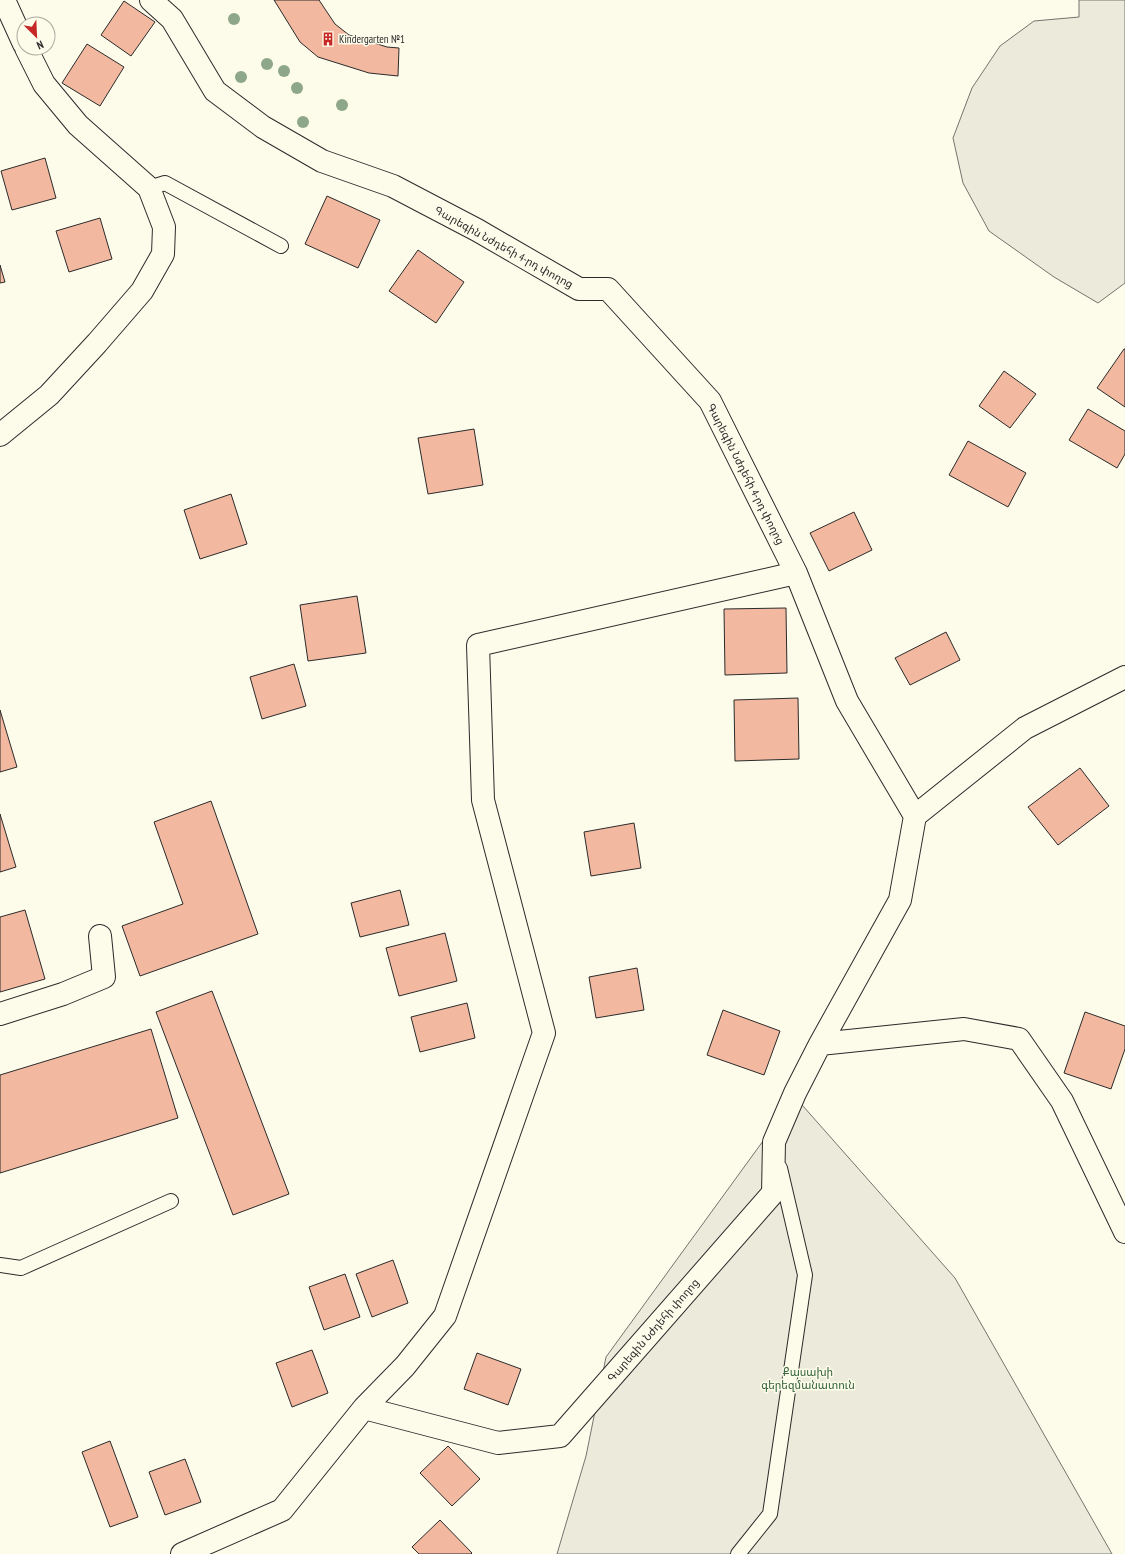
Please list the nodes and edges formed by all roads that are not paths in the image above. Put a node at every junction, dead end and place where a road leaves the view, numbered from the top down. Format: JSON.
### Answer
{"nodes":[{"id":1,"x":4,"y":0,"type":"edge"},
{"id":2,"x":151,"y":0,"type":"edge"},
{"id":3,"x":16,"y":26,"type":"edge"},
{"id":4,"x":30,"y":56,"type":"edge"},
{"id":5,"x":149,"y":188,"type":"junction"},
{"id":6,"x":281,"y":246,"type":"dead end"},
{"id":7,"x":0,"y":434,"type":"edge"},
{"id":8,"x":796,"y":573,"type":"junction"},
{"id":9,"x":1125,"y":677,"type":"edge"},
{"id":10,"x":915,"y":816,"type":"junction"},
{"id":11,"x":100,"y":936,"type":"dead end"},
{"id":12,"x":0,"y":1014,"type":"edge"},
{"id":13,"x":820,"y":1044,"type":"junction"},
{"id":14,"x":774,"y":1142,"type":"junction"},
{"id":15,"x":171,"y":1201,"type":"dead end"},
{"id":16,"x":1125,"y":1232,"type":"edge"},
{"id":17,"x":0,"y":1265,"type":"edge"},
{"id":18,"x":364,"y":1408,"type":"junction"},
{"id":19,"x":182,"y":1554,"type":"edge"},
{"id":20,"x":738,"y":1554,"type":"edge"}],
"edges":[{"from":1,"to":3,"type":"street"},
{"from":2,"to":8,"type":"street","name":"Գարեգին Նժդեհի 4-րդ փողոց"},
{"from":4,"to":5,"type":"street"},
{"from":5,"to":6,"type":"lane"},
{"from":5,"to":7,"type":"street"},
{"from":8,"to":10,"type":"street","name":"Գարեգին Նժդեհի 4-րդ փողոց"},
{"from":8,"to":18,"type":"street"},
{"from":9,"to":10,"type":"street"},
{"from":10,"to":13,"type":"street","name":"Գարեգին Նժդեհի փողոց"},
{"from":11,"to":12,"type":"street"},
{"from":13,"to":14,"type":"street","name":"Գարեգին Նժդեհի փողոց"},
{"from":13,"to":16,"type":"street"},
{"from":14,"to":18,"type":"street","name":"Գարեգին Նժդեհի փողոց"},
{"from":14,"to":20,"type":"lane"},
{"from":15,"to":17,"type":"lane"},
{"from":18,"to":19,"type":"street"}]}
